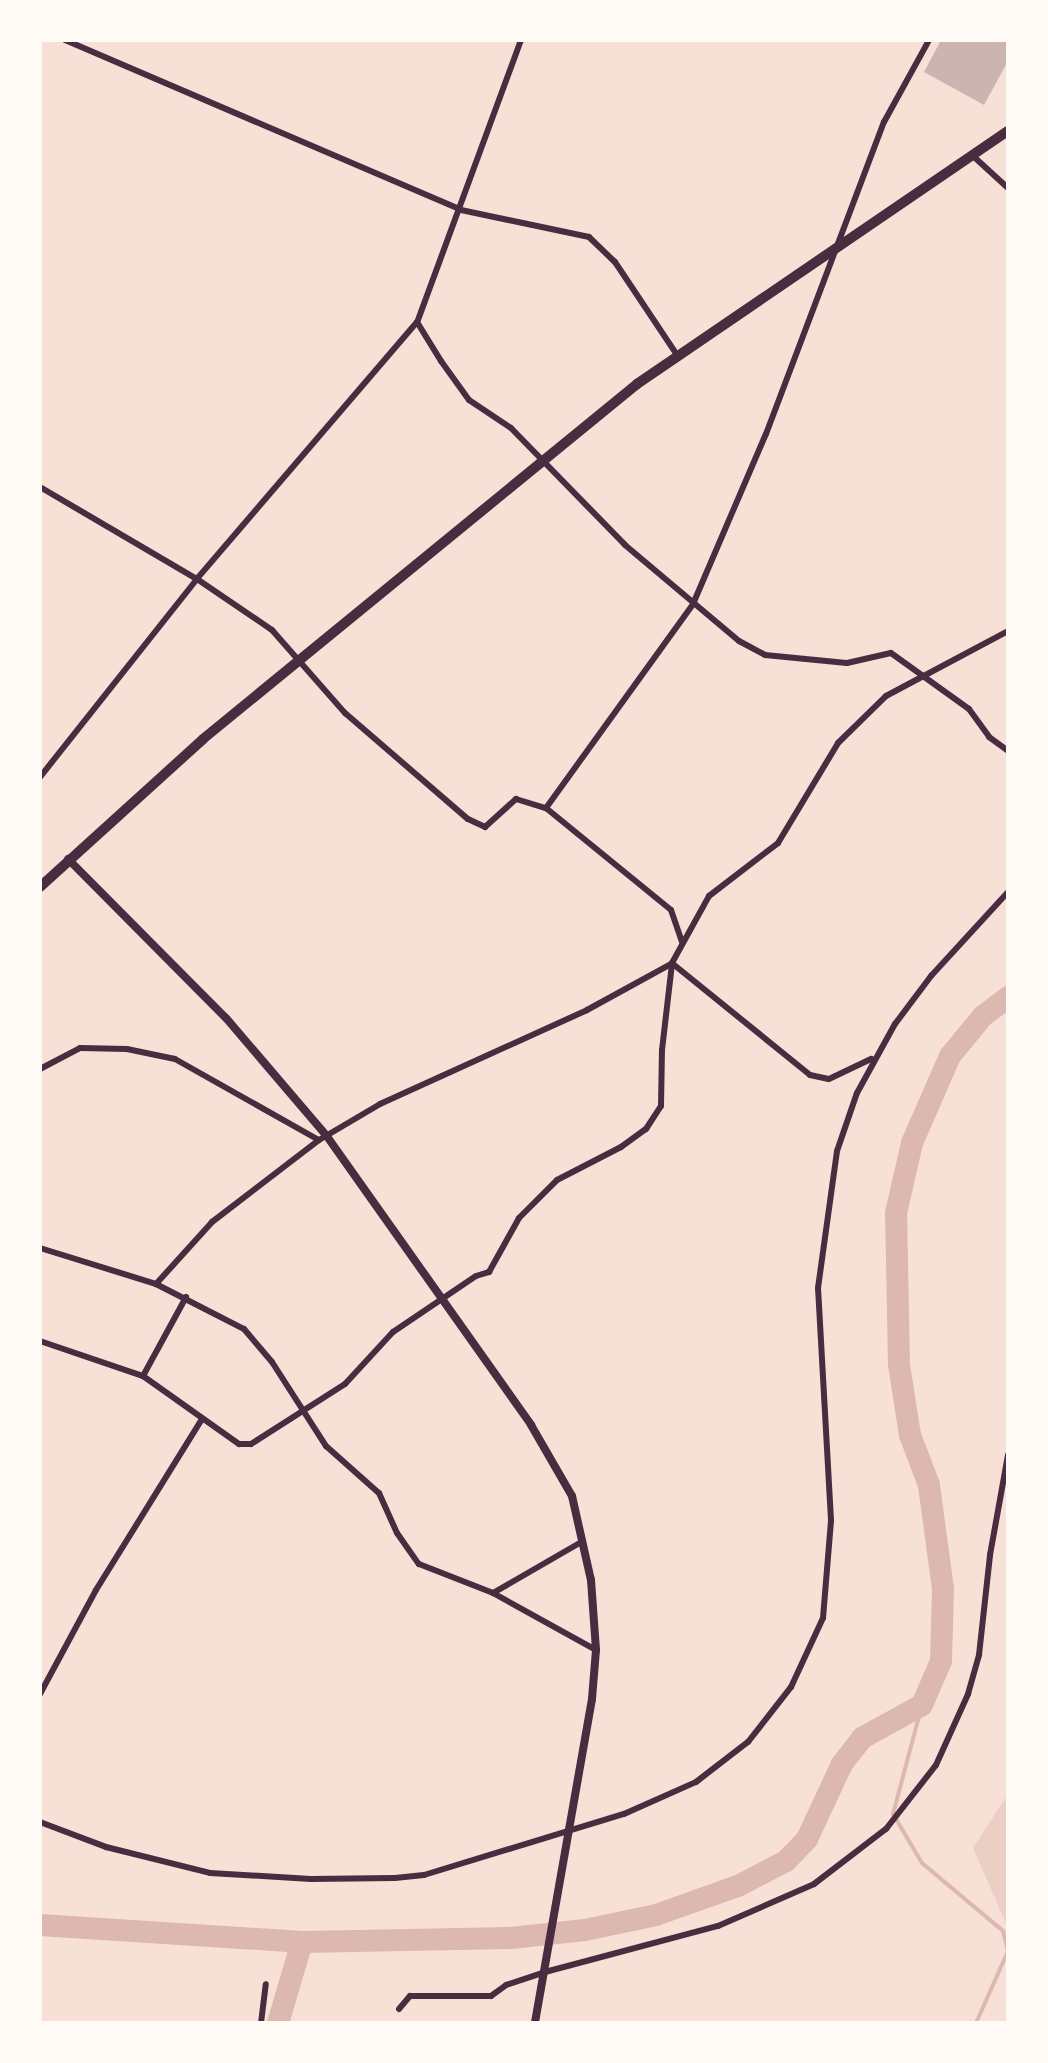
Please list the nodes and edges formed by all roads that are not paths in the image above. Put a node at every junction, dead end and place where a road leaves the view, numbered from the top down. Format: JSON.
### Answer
{"nodes":[{"id":1,"x":65,"y":40,"type":"edge"},
{"id":2,"x":521,"y":40,"type":"edge"},
{"id":3,"x":929,"y":40,"type":"edge"},
{"id":4,"x":1008,"y":132,"type":"edge"},
{"id":5,"x":973,"y":156,"type":"junction"},
{"id":6,"x":1008,"y":188,"type":"edge"},
{"id":7,"x":461,"y":210,"type":"junction"},
{"id":8,"x":840,"y":244,"type":"junction"},
{"id":9,"x":417,"y":322,"type":"junction"},
{"id":10,"x":678,"y":355,"type":"junction"},
{"id":11,"x":542,"y":462,"type":"junction"},
{"id":12,"x":40,"y":487,"type":"edge"},
{"id":13,"x":197,"y":579,"type":"junction"},
{"id":14,"x":693,"y":604,"type":"junction"},
{"id":15,"x":1008,"y":631,"type":"edge"},
{"id":16,"x":299,"y":660,"type":"junction"},
{"id":17,"x":923,"y":679,"type":"junction"},
{"id":18,"x":1008,"y":751,"type":"edge"},
{"id":19,"x":40,"y":777,"type":"edge"},
{"id":20,"x":546,"y":808,"type":"junction"},
{"id":21,"x":68,"y":860,"type":"junction"},
{"id":22,"x":40,"y":887,"type":"edge"},
{"id":23,"x":1008,"y":892,"type":"edge"},
{"id":24,"x":682,"y":942,"type":"junction"},
{"id":25,"x":672,"y":963,"type":"junction"},
{"id":26,"x":873,"y":1058,"type":"junction"},
{"id":27,"x":40,"y":1068,"type":"edge"},
{"id":28,"x":323,"y":1137,"type":"junction"},
{"id":29,"x":40,"y":1248,"type":"edge"},
{"id":30,"x":156,"y":1284,"type":"junction"},
{"id":31,"x":186,"y":1297,"type":"junction"},
{"id":32,"x":442,"y":1300,"type":"junction"},
{"id":33,"x":40,"y":1341,"type":"edge"},
{"id":34,"x":143,"y":1376,"type":"junction"},
{"id":35,"x":302,"y":1412,"type":"junction"},
{"id":36,"x":202,"y":1418,"type":"junction"},
{"id":37,"x":1008,"y":1455,"type":"edge"},
{"id":38,"x":583,"y":1541,"type":"junction"},
{"id":39,"x":493,"y":1594,"type":"junction"},
{"id":40,"x":596,"y":1650,"type":"junction"},
{"id":41,"x":40,"y":1694,"type":"edge"},
{"id":42,"x":40,"y":1822,"type":"edge"},
{"id":43,"x":570,"y":1829,"type":"junction"},
{"id":44,"x":545,"y":1972,"type":"junction"},
{"id":45,"x":266,"y":1984,"type":"dead end"},
{"id":46,"x":399,"y":2009,"type":"dead end"},
{"id":47,"x":261,"y":2023,"type":"edge"},
{"id":48,"x":536,"y":2023,"type":"edge"}],
"edges":[{"from":1,"to":7,"type":"street"},
{"from":2,"to":7,"type":"street"},
{"from":3,"to":8,"type":"street"},
{"from":4,"to":5,"type":"main road"},
{"from":5,"to":6,"type":"street"},
{"from":5,"to":8,"type":"main road"},
{"from":7,"to":9,"type":"street"},
{"from":7,"to":10,"type":"street"},
{"from":8,"to":10,"type":"main road"},
{"from":8,"to":14,"type":"street"},
{"from":9,"to":11,"type":"street"},
{"from":9,"to":13,"type":"street"},
{"from":10,"to":11,"type":"main road"},
{"from":11,"to":14,"type":"street"},
{"from":11,"to":16,"type":"main road"},
{"from":12,"to":13,"type":"street"},
{"from":13,"to":16,"type":"street"},
{"from":13,"to":19,"type":"street"},
{"from":14,"to":17,"type":"street"},
{"from":14,"to":20,"type":"street"},
{"from":15,"to":17,"type":"street"},
{"from":16,"to":20,"type":"street"},
{"from":16,"to":21,"type":"main road"},
{"from":17,"to":18,"type":"street"},
{"from":17,"to":24,"type":"street"},
{"from":20,"to":24,"type":"street"},
{"from":21,"to":22,"type":"main road"},
{"from":21,"to":28,"type":"street"},
{"from":23,"to":26,"type":"street"},
{"from":24,"to":25,"type":"street"},
{"from":25,"to":26,"type":"street"},
{"from":25,"to":28,"type":"street"},
{"from":25,"to":32,"type":"street"},
{"from":26,"to":43,"type":"street"},
{"from":27,"to":28,"type":"street"},
{"from":28,"to":30,"type":"street"},
{"from":28,"to":32,"type":"street"},
{"from":29,"to":30,"type":"street"},
{"from":30,"to":31,"type":"street"},
{"from":31,"to":34,"type":"street"},
{"from":31,"to":35,"type":"street"},
{"from":32,"to":35,"type":"street"},
{"from":32,"to":38,"type":"street"},
{"from":33,"to":34,"type":"street"},
{"from":34,"to":36,"type":"street"},
{"from":35,"to":36,"type":"street"},
{"from":35,"to":39,"type":"street"},
{"from":36,"to":41,"type":"street"},
{"from":37,"to":44,"type":"street"},
{"from":38,"to":39,"type":"street"},
{"from":38,"to":40,"type":"street"},
{"from":39,"to":40,"type":"street"},
{"from":40,"to":43,"type":"street"},
{"from":42,"to":43,"type":"street"},
{"from":43,"to":44,"type":"street"},
{"from":44,"to":46,"type":"street"},
{"from":44,"to":48,"type":"street"},
{"from":45,"to":47,"type":"street"}]}
